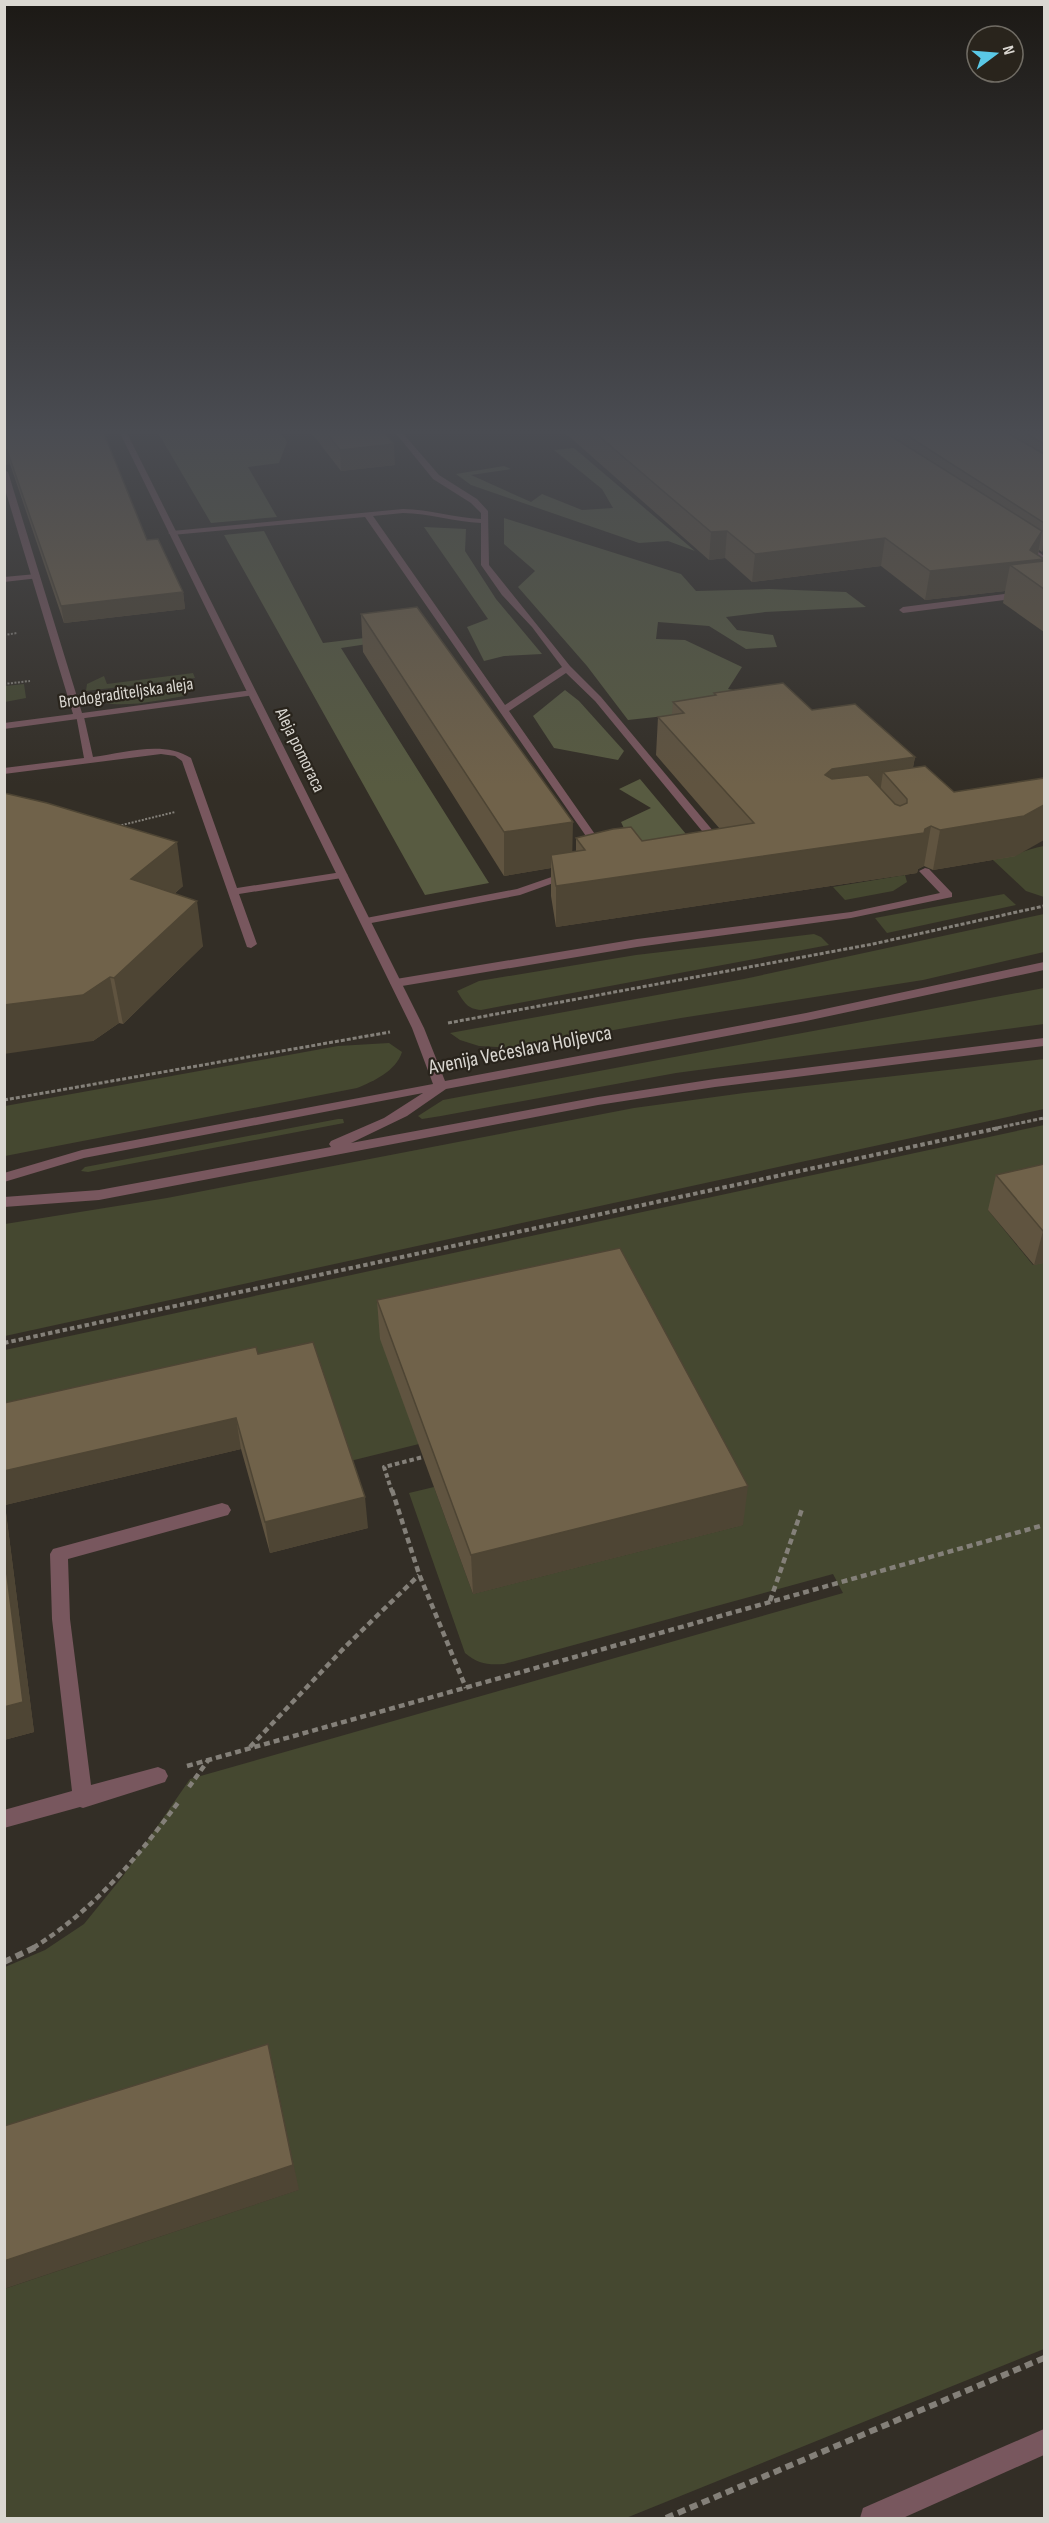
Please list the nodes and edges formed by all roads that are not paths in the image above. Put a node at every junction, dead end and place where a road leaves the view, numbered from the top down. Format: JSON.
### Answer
{"nodes":[{"id":1,"x":27,"y":549,"type":"edge"},
{"id":2,"x":180,"y":549,"type":"edge"},
{"id":3,"x":393,"y":549,"type":"edge"},
{"id":4,"x":484,"y":549,"type":"edge"},
{"id":5,"x":1028,"y":549,"type":"edge"},
{"id":6,"x":1044,"y":559,"type":"edge"},
{"id":7,"x":36,"y":576,"type":"junction"},
{"id":8,"x":4,"y":579,"type":"edge"},
{"id":9,"x":1044,"y":592,"type":"edge"},
{"id":10,"x":903,"y":610,"type":"dead end"},
{"id":11,"x":567,"y":669,"type":"junction"},
{"id":12,"x":252,"y":693,"type":"junction"},
{"id":13,"x":503,"y":711,"type":"junction"},
{"id":14,"x":79,"y":717,"type":"junction"},
{"id":15,"x":4,"y":726,"type":"edge"},
{"id":16,"x":89,"y":759,"type":"junction"},
{"id":17,"x":4,"y":771,"type":"edge"},
{"id":18,"x":711,"y":850,"type":"edge"},
{"id":19,"x":604,"y":855,"type":"edge"},
{"id":20,"x":926,"y":871,"type":"edge"},
{"id":21,"x":579,"y":872,"type":"edge"},
{"id":22,"x":342,"y":875,"type":"junction"},
{"id":23,"x":233,"y":892,"type":"junction"},
{"id":24,"x":366,"y":921,"type":"junction"},
{"id":25,"x":251,"y":945,"type":"dead end"},
{"id":26,"x":1044,"y":966,"type":"edge"},
{"id":27,"x":396,"y":983,"type":"junction"},
{"id":28,"x":1044,"y":1042,"type":"edge"},
{"id":29,"x":441,"y":1086,"type":"junction"},
{"id":30,"x":279,"y":1163,"type":"junction"},
{"id":31,"x":4,"y":1178,"type":"edge"},
{"id":32,"x":4,"y":1202,"type":"edge"},
{"id":33,"x":222,"y":1510,"type":"dead end"},
{"id":34,"x":158,"y":1776,"type":"road end"},
{"id":35,"x":83,"y":1799,"type":"junction"},
{"id":36,"x":4,"y":1819,"type":"edge"},
{"id":37,"x":1044,"y":2442,"type":"edge"},
{"id":38,"x":873,"y":2518,"type":"edge"}],
"edges":[{"from":1,"to":7,"type":"street"},
{"from":2,"to":12,"type":"street","name":"Aleja pomoraca"},
{"from":3,"to":13,"type":"street"},
{"from":4,"to":11,"type":"street"},
{"from":5,"to":6,"type":"street"},
{"from":7,"to":8,"type":"street"},
{"from":7,"to":14,"type":"street"},
{"from":9,"to":10,"type":"street"},
{"from":11,"to":13,"type":"street"},
{"from":11,"to":18,"type":"street"},
{"from":12,"to":14,"type":"street","name":"Brodograditeljska aleja"},
{"from":12,"to":22,"type":"street","name":"Aleja pomoraca"},
{"from":13,"to":19,"type":"street"},
{"from":14,"to":15,"type":"street","name":"Brodograditeljska aleja"},
{"from":14,"to":16,"type":"street"},
{"from":16,"to":17,"type":"street"},
{"from":16,"to":23,"type":"street"},
{"from":20,"to":27,"type":"street"},
{"from":21,"to":24,"type":"street"},
{"from":22,"to":23,"type":"street"},
{"from":22,"to":24,"type":"street","name":"Aleja pomoraca"},
{"from":23,"to":25,"type":"street"},
{"from":24,"to":27,"type":"street","name":"Aleja pomoraca"},
{"from":26,"to":29,"type":"street","name":"Avenija Većeslava Holjevca"},
{"from":27,"to":29,"type":"street","name":"Aleja pomoraca"},
{"from":28,"to":30,"type":"street"},
{"from":29,"to":30,"type":"street"},
{"from":29,"to":31,"type":"street","name":"Avenija Većeslava Holjevca"},
{"from":30,"to":32,"type":"street"},
{"from":33,"to":35,"type":"street"},
{"from":34,"to":35,"type":"street"},
{"from":35,"to":36,"type":"street"},
{"from":37,"to":38,"type":"street"}]}
